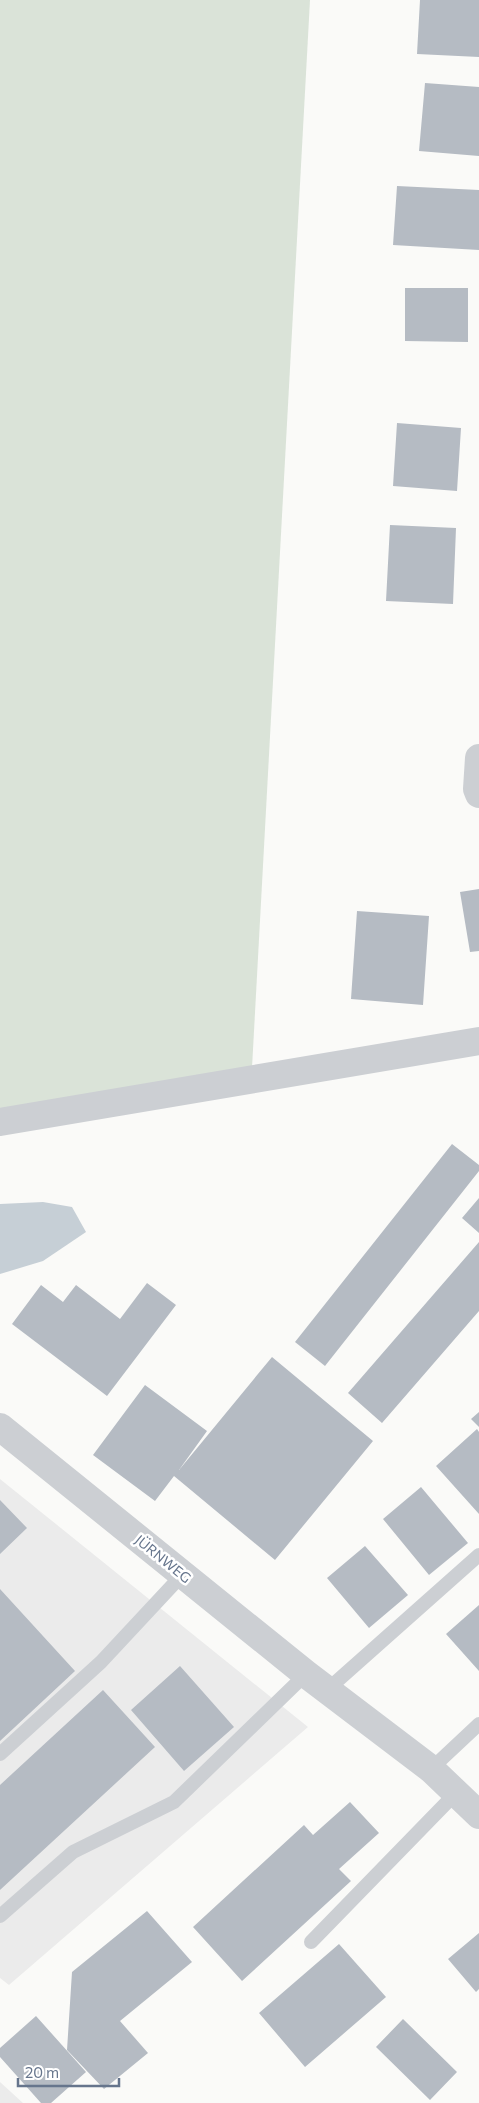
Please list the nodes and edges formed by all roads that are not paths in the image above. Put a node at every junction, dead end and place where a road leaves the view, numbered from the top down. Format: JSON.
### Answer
{"nodes":[{"id":1,"x":479,"y":758,"type":"edge"},
{"id":2,"x":479,"y":794,"type":"edge"},
{"id":3,"x":479,"y":1041,"type":"edge"},
{"id":4,"x":0,"y":1122,"type":"edge"},
{"id":5,"x":0,"y":1426,"type":"edge"},
{"id":6,"x":479,"y":1555,"type":"edge"},
{"id":7,"x":183,"y":1574,"type":"junction"},
{"id":8,"x":317,"y":1682,"type":"junction"},
{"id":9,"x":479,"y":1724,"type":"edge"},
{"id":10,"x":0,"y":1754,"type":"edge"},
{"id":11,"x":431,"y":1769,"type":"junction"},
{"id":12,"x":456,"y":1793,"type":"junction"},
{"id":13,"x":479,"y":1816,"type":"edge"},
{"id":14,"x":0,"y":1916,"type":"edge"},
{"id":15,"x":311,"y":1942,"type":"dead end"}],
"edges":[{"from":1,"to":2,"type":"street"},
{"from":3,"to":4,"type":"street"},
{"from":5,"to":7,"type":"street","name":"JÜRNWEG"},
{"from":6,"to":8,"type":"lane"},
{"from":7,"to":8,"type":"street","name":"JÜRNWEG"},
{"from":7,"to":10,"type":"lane"},
{"from":8,"to":11,"type":"street","name":"JÜRNWEG"},
{"from":8,"to":14,"type":"lane"},
{"from":9,"to":11,"type":"lane"},
{"from":11,"to":12,"type":"street","name":"JÜRNWEG"},
{"from":12,"to":13,"type":"street","name":"JÜRNWEG"},
{"from":12,"to":15,"type":"lane"}]}
